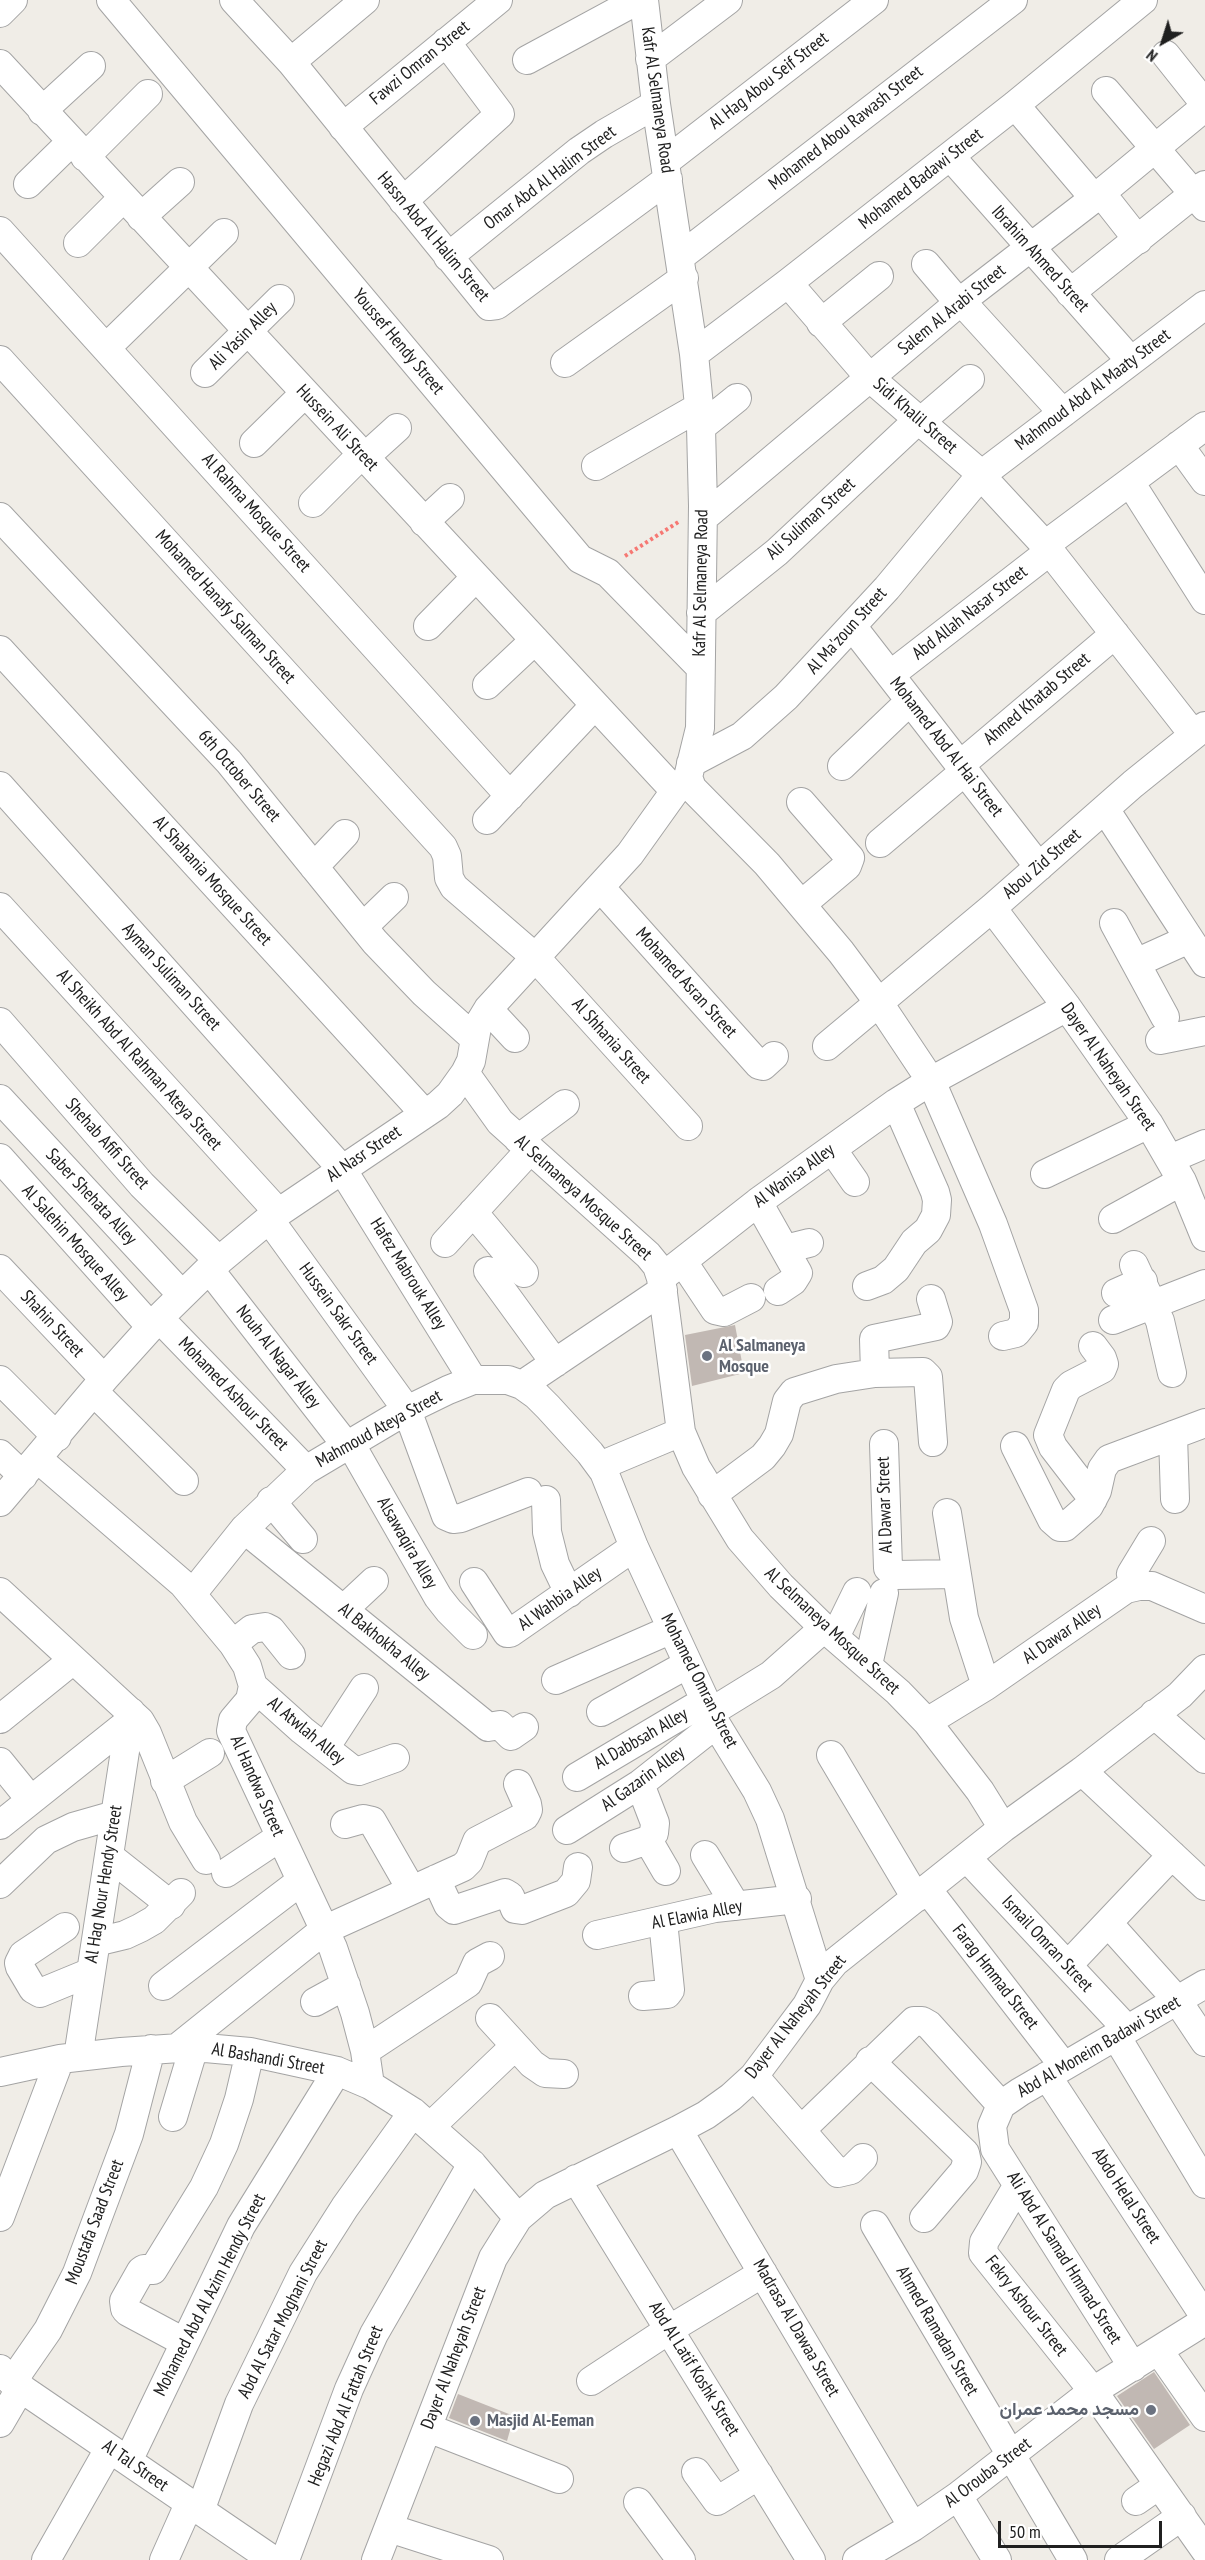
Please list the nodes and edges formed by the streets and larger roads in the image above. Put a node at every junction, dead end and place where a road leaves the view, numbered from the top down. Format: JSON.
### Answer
{"nodes":[{"id":1,"x":13,"y":0,"type":"edge"},
{"id":2,"x":111,"y":0,"type":"edge"},
{"id":3,"x":234,"y":0,"type":"edge"},
{"id":4,"x":365,"y":0,"type":"edge"},
{"id":5,"x":498,"y":0,"type":"edge"},
{"id":6,"x":638,"y":0,"type":"edge"},
{"id":7,"x":644,"y":0,"type":"edge"},
{"id":8,"x":728,"y":0,"type":"edge"},
{"id":9,"x":874,"y":0,"type":"edge"},
{"id":10,"x":1013,"y":0,"type":"edge"},
{"id":11,"x":1143,"y":0,"type":"edge"},
{"id":12,"x":0,"y":13,"type":"edge"},
{"id":13,"x":446,"y":42,"type":"junction"},
{"id":14,"x":1166,"y":55,"type":"dead end"},
{"id":15,"x":650,"y":58,"type":"junction"},
{"id":16,"x":527,"y":60,"type":"dead end"},
{"id":17,"x":291,"y":62,"type":"junction"},
{"id":18,"x":0,"y":64,"type":"edge"},
{"id":19,"x":91,"y":66,"type":"dead end"},
{"id":20,"x":1106,"y":91,"type":"dead end"},
{"id":21,"x":148,"y":94,"type":"dead end"},
{"id":22,"x":656,"y":104,"type":"junction"},
{"id":23,"x":1015,"y":105,"type":"junction"},
{"id":24,"x":1205,"y":106,"type":"edge"},
{"id":25,"x":42,"y":111,"type":"junction"},
{"id":26,"x":343,"y":127,"type":"junction"},
{"id":27,"x":78,"y":149,"type":"junction"},
{"id":28,"x":1155,"y":149,"type":"junction"},
{"id":29,"x":950,"y":156,"type":"junction"},
{"id":30,"x":666,"y":170,"type":"junction"},
{"id":31,"x":180,"y":182,"type":"dead end"},
{"id":32,"x":28,"y":184,"type":"dead end"},
{"id":33,"x":1098,"y":195,"type":"junction"},
{"id":34,"x":1201,"y":196,"type":"edge"},
{"id":35,"x":402,"y":201,"type":"junction"},
{"id":36,"x":132,"y":208,"type":"junction"},
{"id":37,"x":0,"y":231,"type":"edge"},
{"id":38,"x":224,"y":233,"type":"dead end"},
{"id":39,"x":1138,"y":240,"type":"junction"},
{"id":40,"x":78,"y":243,"type":"dead end"},
{"id":41,"x":1030,"y":248,"type":"junction"},
{"id":42,"x":448,"y":257,"type":"junction"},
{"id":43,"x":926,"y":264,"type":"dead end"},
{"id":44,"x":188,"y":268,"type":"junction"},
{"id":45,"x":682,"y":268,"type":"junction"},
{"id":46,"x":879,"y":276,"type":"dead end"},
{"id":47,"x":788,"y":283,"type":"junction"},
{"id":48,"x":1070,"y":293,"type":"junction"},
{"id":49,"x":280,"y":299,"type":"dead end"},
{"id":50,"x":960,"y":302,"type":"junction"},
{"id":51,"x":1205,"y":305,"type":"edge"},
{"id":52,"x":821,"y":323,"type":"junction"},
{"id":53,"x":247,"y":331,"type":"junction"},
{"id":54,"x":106,"y":348,"type":"junction"},
{"id":55,"x":694,"y":354,"type":"junction"},
{"id":56,"x":0,"y":360,"type":"edge"},
{"id":57,"x":1131,"y":362,"type":"junction"},
{"id":58,"x":565,"y":363,"type":"dead end"},
{"id":59,"x":205,"y":373,"type":"dead end"},
{"id":60,"x":870,"y":378,"type":"junction"},
{"id":61,"x":970,"y":380,"type":"dead end"},
{"id":62,"x":305,"y":393,"type":"junction"},
{"id":63,"x":737,"y":398,"type":"dead end"},
{"id":64,"x":1063,"y":413,"type":"junction"},
{"id":65,"x":700,"y":417,"type":"junction"},
{"id":66,"x":919,"y":421,"type":"junction"},
{"id":67,"x":1205,"y":426,"type":"edge"},
{"id":68,"x":397,"y":428,"type":"dead end"},
{"id":69,"x":254,"y":443,"type":"dead end"},
{"id":70,"x":1179,"y":445,"type":"junction"},
{"id":71,"x":363,"y":456,"type":"junction"},
{"id":72,"x":596,"y":466,"type":"dead end"},
{"id":73,"x":981,"y":475,"type":"junction"},
{"id":74,"x":1205,"y":481,"type":"edge"},
{"id":75,"x":1130,"y":482,"type":"junction"},
{"id":76,"x":450,"y":498,"type":"dead end"},
{"id":77,"x":313,"y":503,"type":"dead end"},
{"id":78,"x":703,"y":512,"type":"junction"},
{"id":79,"x":0,"y":517,"type":"edge"},
{"id":80,"x":424,"y":522,"type":"junction"},
{"id":81,"x":1048,"y":548,"type":"junction"},
{"id":82,"x":476,"y":577,"type":"junction"},
{"id":83,"x":1205,"y":600,"type":"edge"},
{"id":84,"x":701,"y":613,"type":"junction"},
{"id":85,"x":428,"y":626,"type":"dead end"},
{"id":86,"x":852,"y":626,"type":"junction"},
{"id":87,"x":1115,"y":634,"type":"junction"},
{"id":88,"x":534,"y":640,"type":"junction"},
{"id":89,"x":0,"y":650,"type":"edge"},
{"id":90,"x":700,"y":668,"type":"junction"},
{"id":91,"x":890,"y":675,"type":"junction"},
{"id":92,"x":487,"y":685,"type":"dead end"},
{"id":93,"x":910,"y":701,"type":"junction"},
{"id":94,"x":595,"y":705,"type":"junction"},
{"id":95,"x":1199,"y":730,"type":"edge"},
{"id":96,"x":842,"y":766,"type":"dead end"},
{"id":97,"x":962,"y":768,"type":"junction"},
{"id":98,"x":684,"y":777,"type":"junction"},
{"id":99,"x":0,"y":786,"type":"edge"},
{"id":100,"x":510,"y":796,"type":"junction"},
{"id":101,"x":801,"y":802,"type":"dead end"},
{"id":102,"x":1105,"y":809,"type":"junction"},
{"id":103,"x":487,"y":820,"type":"dead end"},
{"id":104,"x":345,"y":834,"type":"dead end"},
{"id":105,"x":880,"y":843,"type":"dead end"},
{"id":106,"x":447,"y":856,"type":"joint"},
{"id":107,"x":314,"y":867,"type":"junction"},
{"id":108,"x":1039,"y":867,"type":"junction"},
{"id":109,"x":600,"y":887,"type":"junction"},
{"id":110,"x":394,"y":897,"type":"dead end"},
{"id":111,"x":802,"y":904,"type":"junction"},
{"id":112,"x":0,"y":907,"type":"edge"},
{"id":113,"x":992,"y":908,"type":"junction"},
{"id":114,"x":1114,"y":924,"type":"dead end"},
{"id":115,"x":363,"y":927,"type":"junction"},
{"id":116,"x":1189,"y":939,"type":"junction"},
{"id":117,"x":535,"y":957,"type":"junction"},
{"id":118,"x":1136,"y":963,"type":"junction"},
{"id":119,"x":1205,"y":963,"type":"edge"},
{"id":120,"x":879,"y":1003,"type":"junction"},
{"id":121,"x":1067,"y":1007,"type":"junction"},
{"id":122,"x":488,"y":1009,"type":"junction"},
{"id":123,"x":0,"y":1022,"type":"edge"},
{"id":124,"x":1205,"y":1031,"type":"edge"},
{"id":125,"x":474,"y":1038,"type":"junction"},
{"id":126,"x":515,"y":1038,"type":"dead end"},
{"id":127,"x":826,"y":1046,"type":"dead end"},
{"id":128,"x":774,"y":1056,"type":"dead end"},
{"id":129,"x":465,"y":1073,"type":"junction"},
{"id":130,"x":931,"y":1081,"type":"junction"},
{"id":131,"x":0,"y":1098,"type":"edge"},
{"id":132,"x":896,"y":1103,"type":"junction"},
{"id":133,"x":565,"y":1104,"type":"dead end"},
{"id":134,"x":424,"y":1113,"type":"junction"},
{"id":135,"x":1149,"y":1124,"type":"junction"},
{"id":136,"x":688,"y":1126,"type":"dead end"},
{"id":137,"x":1205,"y":1144,"type":"edge"},
{"id":138,"x":524,"y":1145,"type":"junction"},
{"id":139,"x":832,"y":1149,"type":"junction"},
{"id":140,"x":0,"y":1158,"type":"edge"},
{"id":141,"x":342,"y":1168,"type":"junction"},
{"id":142,"x":1176,"y":1170,"type":"junction"},
{"id":143,"x":1045,"y":1174,"type":"dead end"},
{"id":144,"x":855,"y":1182,"type":"dead end"},
{"id":145,"x":758,"y":1202,"type":"junction"},
{"id":146,"x":473,"y":1212,"type":"junction"},
{"id":147,"x":273,"y":1216,"type":"junction"},
{"id":148,"x":1113,"y":1220,"type":"dead end"},
{"id":149,"x":1205,"y":1237,"type":"edge"},
{"id":150,"x":445,"y":1243,"type":"dead end"},
{"id":151,"x":214,"y":1265,"type":"junction"},
{"id":152,"x":0,"y":1269,"type":"edge"},
{"id":153,"x":488,"y":1271,"type":"dead end"},
{"id":154,"x":524,"y":1273,"type":"dead end"},
{"id":155,"x":669,"y":1277,"type":"junction"},
{"id":156,"x":1143,"y":1284,"type":"junction"},
{"id":157,"x":1205,"y":1284,"type":"edge"},
{"id":158,"x":867,"y":1286,"type":"dead end"},
{"id":159,"x":778,"y":1291,"type":"dead end"},
{"id":160,"x":182,"y":1295,"type":"junction"},
{"id":161,"x":751,"y":1298,"type":"dead end"},
{"id":162,"x":931,"y":1299,"type":"dead end"},
{"id":163,"x":1115,"y":1306,"type":"dead end"},
{"id":164,"x":155,"y":1322,"type":"junction"},
{"id":165,"x":1003,"y":1336,"type":"dead end"},
{"id":166,"x":1094,"y":1346,"type":"dead end"},
{"id":167,"x":555,"y":1363,"type":"junction"},
{"id":168,"x":875,"y":1373,"type":"junction"},
{"id":169,"x":1172,"y":1373,"type":"dead end"},
{"id":170,"x":0,"y":1380,"type":"edge"},
{"id":171,"x":474,"y":1380,"type":"junction"},
{"id":172,"x":99,"y":1385,"type":"junction"},
{"id":173,"x":522,"y":1385,"type":"junction"},
{"id":174,"x":407,"y":1410,"type":"junction"},
{"id":175,"x":1205,"y":1423,"type":"edge"},
{"id":176,"x":681,"y":1432,"type":"junction"},
{"id":177,"x":1173,"y":1435,"type":"junction"},
{"id":178,"x":57,"y":1437,"type":"junction"},
{"id":179,"x":933,"y":1442,"type":"dead end"},
{"id":180,"x":348,"y":1444,"type":"junction"},
{"id":181,"x":884,"y":1444,"type":"dead end"},
{"id":182,"x":1014,"y":1446,"type":"dead end"},
{"id":183,"x":0,"y":1454,"type":"edge"},
{"id":184,"x":595,"y":1460,"type":"junction"},
{"id":185,"x":30,"y":1468,"type":"junction"},
{"id":186,"x":306,"y":1470,"type":"junction"},
{"id":187,"x":184,"y":1481,"type":"dead end"},
{"id":188,"x":712,"y":1495,"type":"junction"},
{"id":189,"x":1093,"y":1499,"type":"junction"},
{"id":190,"x":1175,"y":1499,"type":"dead end"},
{"id":191,"x":271,"y":1501,"type":"junction"},
{"id":192,"x":0,"y":1502,"type":"edge"},
{"id":193,"x":947,"y":1513,"type":"dead end"},
{"id":194,"x":244,"y":1529,"type":"junction"},
{"id":195,"x":303,"y":1539,"type":"dead end"},
{"id":196,"x":1151,"y":1541,"type":"dead end"},
{"id":197,"x":634,"y":1547,"type":"junction"},
{"id":198,"x":956,"y":1574,"type":"junction"},
{"id":199,"x":374,"y":1581,"type":"dead end"},
{"id":200,"x":474,"y":1582,"type":"dead end"},
{"id":201,"x":1139,"y":1586,"type":"junction"},
{"id":202,"x":569,"y":1593,"type":"junction"},
{"id":203,"x":192,"y":1594,"type":"junction"},
{"id":204,"x":3,"y":1601,"type":"edge"},
{"id":205,"x":344,"y":1609,"type":"junction"},
{"id":206,"x":1205,"y":1609,"type":"edge"},
{"id":207,"x":672,"y":1629,"type":"junction"},
{"id":208,"x":829,"y":1632,"type":"junction"},
{"id":209,"x":473,"y":1635,"type":"dead end"},
{"id":210,"x":233,"y":1644,"type":"junction"},
{"id":211,"x":291,"y":1655,"type":"dead end"},
{"id":212,"x":73,"y":1660,"type":"junction"},
{"id":213,"x":688,"y":1665,"type":"junction"},
{"id":214,"x":868,"y":1665,"type":"junction"},
{"id":215,"x":1205,"y":1669,"type":"edge"},
{"id":216,"x":556,"y":1680,"type":"dead end"},
{"id":217,"x":253,"y":1686,"type":"junction"},
{"id":218,"x":986,"y":1686,"type":"junction"},
{"id":219,"x":364,"y":1688,"type":"dead end"},
{"id":220,"x":601,"y":1712,"type":"dead end"},
{"id":221,"x":711,"y":1712,"type":"junction"},
{"id":222,"x":1154,"y":1714,"type":"junction"},
{"id":223,"x":130,"y":1717,"type":"junction"},
{"id":224,"x":0,"y":1719,"type":"edge"},
{"id":225,"x":927,"y":1722,"type":"junction"},
{"id":226,"x":524,"y":1727,"type":"dead end"},
{"id":227,"x":325,"y":1748,"type":"junction"},
{"id":228,"x":210,"y":1753,"type":"dead end"},
{"id":229,"x":831,"y":1755,"type":"dead end"},
{"id":230,"x":395,"y":1758,"type":"dead end"},
{"id":231,"x":1205,"y":1759,"type":"edge"},
{"id":232,"x":0,"y":1762,"type":"edge"},
{"id":233,"x":1082,"y":1771,"type":"junction"},
{"id":234,"x":577,"y":1776,"type":"dead end"},
{"id":235,"x":165,"y":1781,"type":"junction"},
{"id":236,"x":640,"y":1784,"type":"junction"},
{"id":237,"x":518,"y":1785,"type":"dead end"},
{"id":238,"x":30,"y":1799,"type":"junction"},
{"id":239,"x":115,"y":1815,"type":"junction"},
{"id":240,"x":345,"y":1824,"type":"dead end"},
{"id":241,"x":0,"y":1825,"type":"edge"},
{"id":242,"x":1002,"y":1828,"type":"junction"},
{"id":243,"x":567,"y":1830,"type":"dead end"},
{"id":244,"x":280,"y":1837,"type":"junction"},
{"id":245,"x":705,"y":1855,"type":"dead end"},
{"id":246,"x":1172,"y":1855,"type":"junction"},
{"id":247,"x":109,"y":1856,"type":"junction"},
{"id":248,"x":967,"y":1858,"type":"junction"},
{"id":249,"x":578,"y":1867,"type":"dead end"},
{"id":250,"x":666,"y":1871,"type":"dead end"},
{"id":251,"x":301,"y":1881,"type":"junction"},
{"id":252,"x":0,"y":1884,"type":"edge"},
{"id":253,"x":424,"y":1884,"type":"junction"},
{"id":254,"x":1205,"y":1886,"type":"edge"},
{"id":255,"x":921,"y":1894,"type":"junction"},
{"id":256,"x":797,"y":1899,"type":"junction"},
{"id":257,"x":736,"y":1906,"type":"junction"},
{"id":258,"x":663,"y":1921,"type":"junction"},
{"id":259,"x":1108,"y":1923,"type":"junction"},
{"id":260,"x":65,"y":1928,"type":"dead end"},
{"id":261,"x":324,"y":1930,"type":"junction"},
{"id":262,"x":597,"y":1935,"type":"dead end"},
{"id":263,"x":96,"y":1942,"type":"junction"},
{"id":264,"x":490,"y":1956,"type":"dead end"},
{"id":265,"x":1068,"y":1965,"type":"junction"},
{"id":266,"x":91,"y":1972,"type":"junction"},
{"id":267,"x":820,"y":1980,"type":"junction"},
{"id":268,"x":1205,"y":1984,"type":"edge"},
{"id":269,"x":346,"y":1985,"type":"junction"},
{"id":270,"x":163,"y":1986,"type":"dead end"},
{"id":271,"x":644,"y":1996,"type":"dead end"},
{"id":272,"x":1177,"y":2000,"type":"junction"},
{"id":273,"x":315,"y":2002,"type":"dead end"},
{"id":274,"x":490,"y":2018,"type":"dead end"},
{"id":275,"x":1122,"y":2033,"type":"junction"},
{"id":276,"x":1205,"y":2043,"type":"edge"},
{"id":277,"x":515,"y":2046,"type":"junction"},
{"id":278,"x":174,"y":2048,"type":"junction"},
{"id":279,"x":365,"y":2051,"type":"junction"},
{"id":280,"x":250,"y":2052,"type":"junction"},
{"id":281,"x":69,"y":2058,"type":"junction"},
{"id":282,"x":870,"y":2061,"type":"junction"},
{"id":283,"x":4,"y":2063,"type":"edge"},
{"id":284,"x":337,"y":2071,"type":"junction"},
{"id":285,"x":1055,"y":2071,"type":"junction"},
{"id":286,"x":564,"y":2074,"type":"dead end"},
{"id":287,"x":754,"y":2076,"type":"junction"},
{"id":288,"x":370,"y":2085,"type":"junction"},
{"id":289,"x":1001,"y":2105,"type":"junction"},
{"id":290,"x":173,"y":2118,"type":"dead end"},
{"id":291,"x":421,"y":2119,"type":"junction"},
{"id":292,"x":678,"y":2130,"type":"junction"},
{"id":293,"x":801,"y":2130,"type":"junction"},
{"id":294,"x":995,"y":2149,"type":"joint"},
{"id":295,"x":863,"y":2158,"type":"dead end"},
{"id":296,"x":472,"y":2164,"type":"junction"},
{"id":297,"x":576,"y":2179,"type":"junction"},
{"id":298,"x":1205,"y":2184,"type":"edge"},
{"id":299,"x":1018,"y":2185,"type":"junction"},
{"id":300,"x":0,"y":2217,"type":"edge"},
{"id":301,"x":518,"y":2218,"type":"junction"},
{"id":302,"x":924,"y":2218,"type":"dead end"},
{"id":303,"x":875,"y":2225,"type":"dead end"},
{"id":304,"x":763,"y":2273,"type":"junction"},
{"id":305,"x":1205,"y":2317,"type":"edge"},
{"id":306,"x":1205,"y":2322,"type":"edge"},
{"id":307,"x":670,"y":2329,"type":"junction"},
{"id":308,"x":184,"y":2342,"type":"junction"},
{"id":309,"x":1159,"y":2351,"type":"junction"},
{"id":310,"x":1133,"y":2367,"type":"junction"},
{"id":311,"x":11,"y":2380,"type":"edge"},
{"id":312,"x":591,"y":2381,"type":"dead end"},
{"id":313,"x":1093,"y":2391,"type":"junction"},
{"id":314,"x":1205,"y":2418,"type":"edge"},
{"id":315,"x":0,"y":2424,"type":"edge"},
{"id":316,"x":428,"y":2428,"type":"junction"},
{"id":317,"x":119,"y":2455,"type":"junction"},
{"id":318,"x":1010,"y":2457,"type":"junction"},
{"id":319,"x":696,"y":2472,"type":"dead end"},
{"id":320,"x":759,"y":2475,"type":"junction"},
{"id":321,"x":559,"y":2479,"type":"dead end"},
{"id":322,"x":1160,"y":2485,"type":"junction"},
{"id":323,"x":958,"y":2496,"type":"junction"},
{"id":324,"x":1136,"y":2501,"type":"dead end"},
{"id":325,"x":638,"y":2502,"type":"dead end"},
{"id":326,"x":195,"y":2507,"type":"junction"},
{"id":327,"x":913,"y":2527,"type":"junction"},
{"id":328,"x":389,"y":2528,"type":"junction"},
{"id":329,"x":1196,"y":2531,"type":"edge"},
{"id":330,"x":48,"y":2559,"type":"edge"},
{"id":331,"x":862,"y":2559,"type":"edge"},
{"id":332,"x":164,"y":2560,"type":"edge"},
{"id":333,"x":273,"y":2560,"type":"edge"},
{"id":334,"x":285,"y":2560,"type":"edge"},
{"id":335,"x":376,"y":2560,"type":"edge"},
{"id":336,"x":489,"y":2560,"type":"edge"},
{"id":337,"x":681,"y":2560,"type":"edge"},
{"id":338,"x":812,"y":2560,"type":"edge"},
{"id":339,"x":997,"y":2560,"type":"edge"},
{"id":340,"x":1073,"y":2560,"type":"edge"},
{"id":341,"x":1119,"y":2560,"type":"edge"}],
"edges":[{"from":1,"to":12,"type":"street"},
{"from":2,"to":90,"type":"street","name":"Youssef Hendy Street"},
{"from":3,"to":17,"type":"street","name":"Hassn Abd Al Halim Street"},
{"from":4,"to":17,"type":"street"},
{"from":5,"to":13,"type":"street","name":"Fawzi Omran Street"},
{"from":6,"to":16,"type":"street"},
{"from":7,"to":15,"type":"street","name":"Kafr Al Selmaneya Road"},
{"from":8,"to":15,"type":"street"},
{"from":9,"to":30,"type":"street","name":"Al Hag Abou Seif Street"},
{"from":10,"to":45,"type":"street","name":"Mohamed Abou Rawash Street"},
{"from":11,"to":23,"type":"street","name":"Mohamed Badawi Street"},
{"from":13,"to":26,"type":"street","name":"Fawzi Omran Street"},
{"from":13,"to":35,"type":"street"},
{"from":14,"to":24,"type":"street"},
{"from":15,"to":22,"type":"street","name":"Kafr Al Selmaneya Road"},
{"from":17,"to":26,"type":"street","name":"Hassn Abd Al Halim Street"},
{"from":18,"to":25,"type":"street","name":"Hussein Ali Street"},
{"from":19,"to":25,"type":"street"},
{"from":20,"to":28,"type":"street"},
{"from":21,"to":27,"type":"street"},
{"from":22,"to":30,"type":"street","name":"Kafr Al Selmaneya Road"},
{"from":22,"to":42,"type":"street","name":"Omar Abd Al Halim Street"},
{"from":23,"to":29,"type":"street","name":"Mohamed Badawi Street"},
{"from":23,"to":33,"type":"street"},
{"from":24,"to":28,"type":"street","name":"Salem Al Arabi Street"},
{"from":25,"to":27,"type":"street","name":"Hussein Ali Street"},
{"from":26,"to":35,"type":"street","name":"Hassn Abd Al Halim Street"},
{"from":27,"to":32,"type":"street"},
{"from":27,"to":36,"type":"street","name":"Hussein Ali Street"},
{"from":28,"to":33,"type":"street","name":"Salem Al Arabi Street"},
{"from":28,"to":34,"type":"street"},
{"from":29,"to":41,"type":"street","name":"Ibrahim Ahmed Street"},
{"from":29,"to":47,"type":"street","name":"Mohamed Badawi Street"},
{"from":30,"to":42,"type":"street","name":"Hassn Abd Al Halim Street"},
{"from":30,"to":45,"type":"street","name":"Kafr Al Selmaneya Road"},
{"from":31,"to":36,"type":"street"},
{"from":33,"to":39,"type":"street"},
{"from":33,"to":41,"type":"street","name":"Salem Al Arabi Street"},
{"from":34,"to":39,"type":"street"},
{"from":35,"to":42,"type":"street","name":"Hassn Abd Al Halim Street"},
{"from":36,"to":40,"type":"street"},
{"from":36,"to":44,"type":"street","name":"Hussein Ali Street"},
{"from":37,"to":54,"type":"street","name":"Al Rahma Mosque Street"},
{"from":38,"to":44,"type":"street"},
{"from":39,"to":48,"type":"street"},
{"from":41,"to":48,"type":"street","name":"Ibrahim Ahmed Street"},
{"from":41,"to":50,"type":"street","name":"Salem Al Arabi Street"},
{"from":43,"to":50,"type":"street"},
{"from":44,"to":53,"type":"street","name":"Hussein Ali Street"},
{"from":44,"to":54,"type":"street"},
{"from":45,"to":55,"type":"street","name":"Kafr Al Selmaneya Road"},
{"from":45,"to":58,"type":"street","name":"Mohamed Abou Rawash Street"},
{"from":46,"to":52,"type":"street"},
{"from":47,"to":52,"type":"street","name":"Sidi Khalil Street"},
{"from":47,"to":55,"type":"street","name":"Mohamed Badawi Street"},
{"from":48,"to":57,"type":"street","name":"Ibrahim Ahmed Street"},
{"from":49,"to":53,"type":"street","name":"Ali Yasin Alley"},
{"from":50,"to":60,"type":"street","name":"Salem Al Arabi Street"},
{"from":50,"to":64,"type":"street"},
{"from":51,"to":57,"type":"street","name":"Mahmoud Abd Al Maaty Street"},
{"from":52,"to":60,"type":"street","name":"Sidi Khalil Street"},
{"from":53,"to":59,"type":"street","name":"Ali Yasin Alley"},
{"from":53,"to":62,"type":"street","name":"Hussein Ali Street"},
{"from":54,"to":100,"type":"street","name":"Al Rahma Mosque Street"},
{"from":55,"to":65,"type":"street","name":"Kafr Al Selmaneya Road"},
{"from":56,"to":106,"type":"street","name":"Mohamed Hanafy Salman Street"},
{"from":57,"to":64,"type":"street","name":"Mahmoud Abd Al Maaty Street"},
{"from":60,"to":66,"type":"street","name":"Sidi Khalil Street"},
{"from":60,"to":78,"type":"street","name":"Salem Al Arabi Street"},
{"from":61,"to":66,"type":"street","name":"Ali Suliman Street"},
{"from":62,"to":69,"type":"street"},
{"from":62,"to":71,"type":"street","name":"Hussein Ali Street"},
{"from":63,"to":65,"type":"street"},
{"from":64,"to":73,"type":"street","name":"Mahmoud Abd Al Maaty Street"},
{"from":65,"to":72,"type":"street"},
{"from":65,"to":78,"type":"street","name":"Kafr Al Selmaneya Road"},
{"from":66,"to":73,"type":"street","name":"Sidi Khalil Street"},
{"from":66,"to":84,"type":"street","name":"Ali Suliman Street"},
{"from":67,"to":70,"type":"street"},
{"from":68,"to":71,"type":"street"},
{"from":70,"to":74,"type":"street"},
{"from":70,"to":75,"type":"street"},
{"from":71,"to":77,"type":"street"},
{"from":71,"to":80,"type":"street","name":"Hussein Ali Street"},
{"from":73,"to":81,"type":"street","name":"Sidi Khalil Street"},
{"from":73,"to":86,"type":"street","name":"Al Ma'zoun Street"},
{"from":75,"to":81,"type":"street"},
{"from":75,"to":83,"type":"street"},
{"from":76,"to":80,"type":"street"},
{"from":78,"to":84,"type":"street","name":"Kafr Al Selmaneya Road"},
{"from":79,"to":107,"type":"street","name":"6th October Street"},
{"from":80,"to":82,"type":"street","name":"Hussein Ali Street"},
{"from":81,"to":87,"type":"street","name":"Sidi Khalil Street"},
{"from":81,"to":91,"type":"street","name":"Abd Allah Nasar Street"},
{"from":82,"to":85,"type":"street"},
{"from":82,"to":88,"type":"street","name":"Hussein Ali Street"},
{"from":84,"to":90,"type":"street","name":"Kafr Al Selmaneya Road"},
{"from":86,"to":91,"type":"street","name":"Mohamed Abd Al Hai Street"},
{"from":86,"to":98,"type":"street","name":"Al Ma'zoun Street"},
{"from":87,"to":95,"type":"street","name":"Sidi Khalil Street"},
{"from":87,"to":97,"type":"street","name":"Ahmed Khatab Street"},
{"from":88,"to":92,"type":"street"},
{"from":88,"to":94,"type":"street","name":"Hussein Ali Street"},
{"from":89,"to":134,"type":"street","name":"Al Shahania Mosque Street"},
{"from":90,"to":98,"type":"street","name":"Kafr Al Selmaneya Road"},
{"from":91,"to":93,"type":"street","name":"Mohamed Abd Al Hai Street"},
{"from":93,"to":96,"type":"street"},
{"from":93,"to":97,"type":"street","name":"Mohamed Abd Al Hai Street"},
{"from":94,"to":98,"type":"street","name":"Hussein Ali Street"},
{"from":94,"to":100,"type":"street"},
{"from":95,"to":102,"type":"street","name":"Abou Zid Street"},
{"from":97,"to":105,"type":"street","name":"Ahmed Khatab Street"},
{"from":97,"to":108,"type":"street","name":"Mohamed Abd Al Hai Street"},
{"from":98,"to":109,"type":"street","name":"Al Nasr Street"},
{"from":98,"to":111,"type":"street"},
{"from":99,"to":141,"type":"street","name":"Ayman Suliman Street"},
{"from":100,"to":103,"type":"street"},
{"from":101,"to":111,"type":"street"},
{"from":102,"to":108,"type":"street","name":"Abou Zid Street"},
{"from":102,"to":116,"type":"street"},
{"from":104,"to":107,"type":"street"},
{"from":106,"to":117,"type":"street","name":"Al Shhania Street"},
{"from":107,"to":115,"type":"street","name":"6th October Street"},
{"from":108,"to":113,"type":"street","name":"Abou Zid Street"},
{"from":109,"to":117,"type":"street","name":"Al Nasr Street"},
{"from":109,"to":128,"type":"street","name":"Mohamed Asran Street"},
{"from":110,"to":115,"type":"street"},
{"from":111,"to":120,"type":"street"},
{"from":112,"to":147,"type":"street","name":"Al Sheikh Abd Al Rahman Ateya Street"},
{"from":113,"to":120,"type":"street","name":"Abou Zid Street"},
{"from":113,"to":121,"type":"street","name":"Dayer Al Naheyah Street"},
{"from":114,"to":118,"type":"street"},
{"from":115,"to":125,"type":"street","name":"6th October Street"},
{"from":116,"to":118,"type":"street"},
{"from":116,"to":119,"type":"street"},
{"from":117,"to":122,"type":"street","name":"Al Nasr Street"},
{"from":117,"to":136,"type":"street","name":"Al Shhania Street"},
{"from":118,"to":124,"type":"street"},
{"from":120,"to":127,"type":"street","name":"Abou Zid Street"},
{"from":120,"to":130,"type":"street"},
{"from":121,"to":130,"type":"street","name":"Al Wanisa Alley"},
{"from":121,"to":135,"type":"street","name":"Dayer Al Naheyah Street"},
{"from":122,"to":125,"type":"street","name":"Al Nasr Street"},
{"from":122,"to":126,"type":"street"},
{"from":123,"to":151,"type":"street","name":"Shehab Afifi Street"},
{"from":125,"to":129,"type":"street","name":"Al Nasr Street"},
{"from":129,"to":134,"type":"street","name":"Al Nasr Street"},
{"from":129,"to":138,"type":"street","name":"Al Selmaneya Mosque Street"},
{"from":130,"to":132,"type":"street","name":"Al Wanisa Alley"},
{"from":130,"to":165,"type":"street"},
{"from":131,"to":160,"type":"street","name":"Saber Shehata Alley"},
{"from":132,"to":139,"type":"street","name":"Al Wanisa Alley"},
{"from":132,"to":158,"type":"street"},
{"from":133,"to":138,"type":"street"},
{"from":134,"to":141,"type":"street","name":"Al Nasr Street"},
{"from":135,"to":142,"type":"street","name":"Dayer Al Naheyah Street"},
{"from":135,"to":143,"type":"street"},
{"from":137,"to":142,"type":"street"},
{"from":138,"to":146,"type":"street"},
{"from":138,"to":155,"type":"street","name":"Al Selmaneya Mosque Street"},
{"from":139,"to":144,"type":"street"},
{"from":139,"to":145,"type":"street","name":"Al Wanisa Alley"},
{"from":140,"to":164,"type":"street","name":"Al Salehin Mosque Alley"},
{"from":141,"to":147,"type":"street","name":"Al Nasr Street"},
{"from":141,"to":171,"type":"street","name":"Hafez Mabrouk Alley"},
{"from":142,"to":148,"type":"street"},
{"from":142,"to":149,"type":"street","name":"Dayer Al Naheyah Street"},
{"from":145,"to":155,"type":"street","name":"Al Wanisa Alley"},
{"from":145,"to":159,"type":"street"},
{"from":146,"to":150,"type":"street"},
{"from":146,"to":154,"type":"street"},
{"from":147,"to":151,"type":"street","name":"Al Nasr Street"},
{"from":147,"to":174,"type":"street","name":"Hussein Sakr Street"},
{"from":151,"to":160,"type":"street","name":"Al Nasr Street"},
{"from":151,"to":180,"type":"street","name":"Nouh Al Nagar Alley"},
{"from":152,"to":172,"type":"street","name":"Shahin Street"},
{"from":153,"to":167,"type":"street"},
{"from":155,"to":161,"type":"street"},
{"from":155,"to":167,"type":"street","name":"Al Wanisa Alley"},
{"from":155,"to":176,"type":"street","name":"Al Selmaneya Mosque Street"},
{"from":156,"to":157,"type":"street"},
{"from":156,"to":163,"type":"street"},
{"from":156,"to":169,"type":"street"},
{"from":160,"to":164,"type":"street","name":"Al Nasr Street"},
{"from":162,"to":168,"type":"street"},
{"from":164,"to":172,"type":"street","name":"Al Nasr Street"},
{"from":164,"to":186,"type":"street","name":"Mohamed Ashour Street"},
{"from":166,"to":189,"type":"street"},
{"from":167,"to":173,"type":"street","name":"Al Wanisa Alley"},
{"from":168,"to":179,"type":"street"},
{"from":168,"to":188,"type":"street"},
{"from":170,"to":178,"type":"street"},
{"from":171,"to":173,"type":"street","name":"Mahmoud Ateya Street"},
{"from":171,"to":174,"type":"street","name":"Mahmoud Ateya Street"},
{"from":172,"to":178,"type":"street","name":"Al Nasr Street"},
{"from":172,"to":187,"type":"street","name":"Shahin Street"},
{"from":173,"to":184,"type":"street"},
{"from":174,"to":180,"type":"street","name":"Mahmoud Ateya Street"},
{"from":174,"to":202,"type":"street","name":"Hussein Sakr Street"},
{"from":175,"to":177,"type":"street"},
{"from":176,"to":184,"type":"street"},
{"from":176,"to":188,"type":"street","name":"Al Selmaneya Mosque Street"},
{"from":177,"to":189,"type":"street"},
{"from":177,"to":190,"type":"street"},
{"from":178,"to":185,"type":"street","name":"Al Nasr Street"},
{"from":180,"to":186,"type":"street","name":"Mahmoud Ateya Street"},
{"from":180,"to":209,"type":"street","name":"Alsawaqira Alley"},
{"from":181,"to":198,"type":"street","name":"Al Dawar Street"},
{"from":182,"to":189,"type":"street"},
{"from":183,"to":185,"type":"street"},
{"from":184,"to":197,"type":"street","name":"Mohamed Omran Street"},
{"from":185,"to":192,"type":"street","name":"Al Nasr Street"},
{"from":185,"to":203,"type":"street"},
{"from":186,"to":191,"type":"street","name":"Mahmoud Ateya Street"},
{"from":188,"to":208,"type":"street","name":"Al Selmaneya Mosque Street"},
{"from":191,"to":194,"type":"street","name":"Mahmoud Ateya Street"},
{"from":191,"to":195,"type":"street"},
{"from":193,"to":198,"type":"street"},
{"from":194,"to":203,"type":"street","name":"Mahmoud Ateya Street"},
{"from":194,"to":205,"type":"street","name":"Al Bakhokha Alley"},
{"from":196,"to":201,"type":"street"},
{"from":197,"to":202,"type":"street","name":"Al Wahbia Alley"},
{"from":197,"to":207,"type":"street","name":"Mohamed Omran Street"},
{"from":198,"to":218,"type":"street"},
{"from":199,"to":205,"type":"street"},
{"from":200,"to":202,"type":"street","name":"Al Wahbia Alley"},
{"from":201,"to":206,"type":"street"},
{"from":201,"to":218,"type":"street","name":"Al Dawar Alley"},
{"from":203,"to":210,"type":"street"},
{"from":204,"to":212,"type":"street"},
{"from":205,"to":226,"type":"street","name":"Al Bakhokha Alley"},
{"from":207,"to":213,"type":"street","name":"Mohamed Omran Street"},
{"from":207,"to":216,"type":"street"},
{"from":208,"to":214,"type":"street","name":"Al Selmaneya Mosque Street"},
{"from":208,"to":214,"type":"street"},
{"from":208,"to":221,"type":"street"},
{"from":210,"to":211,"type":"street"},
{"from":210,"to":217,"type":"street"},
{"from":212,"to":223,"type":"street"},
{"from":212,"to":224,"type":"street"},
{"from":213,"to":220,"type":"street"},
{"from":213,"to":221,"type":"street","name":"Mohamed Omran Street"},
{"from":214,"to":225,"type":"street","name":"Al Selmaneya Mosque Street"},
{"from":215,"to":222,"type":"street","name":"Dayer Al Naheyah Street"},
{"from":217,"to":227,"type":"street","name":"Al Atwlah Alley"},
{"from":217,"to":244,"type":"street","name":"Al Handwa Street"},
{"from":218,"to":225,"type":"street","name":"Al Dawar Alley"},
{"from":219,"to":227,"type":"street"},
{"from":221,"to":234,"type":"street","name":"Al Dabbsah Alley"},
{"from":221,"to":236,"type":"street","name":"Al Gazarin Alley"},
{"from":221,"to":256,"type":"street","name":"Mohamed Omran Street"},
{"from":222,"to":231,"type":"street"},
{"from":222,"to":233,"type":"street","name":"Dayer Al Naheyah Street"},
{"from":223,"to":235,"type":"street"},
{"from":223,"to":238,"type":"street"},
{"from":223,"to":239,"type":"street","name":"Al Hag Nour Hendy Street"},
{"from":225,"to":242,"type":"street","name":"Al Selmaneya Mosque Street"},
{"from":227,"to":230,"type":"street","name":"Al Atwlah Alley"},
{"from":228,"to":235,"type":"street"},
{"from":229,"to":255,"type":"street","name":"Farag Hmmad Street"},
{"from":232,"to":238,"type":"street"},
{"from":233,"to":242,"type":"street","name":"Dayer Al Naheyah Street"},
{"from":233,"to":246,"type":"street"},
{"from":235,"to":244,"type":"street"},
{"from":236,"to":243,"type":"street","name":"Al Gazarin Alley"},
{"from":236,"to":250,"type":"street"},
{"from":237,"to":253,"type":"street"},
{"from":238,"to":241,"type":"street"},
{"from":239,"to":247,"type":"street","name":"Al Hag Nour Hendy Street"},
{"from":239,"to":252,"type":"street"},
{"from":240,"to":253,"type":"street"},
{"from":242,"to":248,"type":"street","name":"Dayer Al Naheyah Street"},
{"from":244,"to":251,"type":"street","name":"Al Handwa Street"},
{"from":245,"to":257,"type":"street"},
{"from":246,"to":254,"type":"street"},
{"from":246,"to":259,"type":"street"},
{"from":247,"to":263,"type":"street","name":"Al Hag Nour Hendy Street"},
{"from":247,"to":263,"type":"street"},
{"from":248,"to":255,"type":"street","name":"Dayer Al Naheyah Street"},
{"from":248,"to":265,"type":"street","name":"Ismail Omran Street"},
{"from":249,"to":253,"type":"street"},
{"from":251,"to":261,"type":"street","name":"Al Handwa Street"},
{"from":251,"to":270,"type":"street"},
{"from":253,"to":261,"type":"street"},
{"from":255,"to":267,"type":"street","name":"Dayer Al Naheyah Street"},
{"from":255,"to":285,"type":"street","name":"Farag Hmmad Street"},
{"from":256,"to":257,"type":"street","name":"Al Elawia Alley"},
{"from":256,"to":267,"type":"street","name":"Mohamed Omran Street"},
{"from":257,"to":258,"type":"street","name":"Al Elawia Alley"},
{"from":258,"to":262,"type":"street","name":"Al Elawia Alley"},
{"from":258,"to":271,"type":"street"},
{"from":259,"to":265,"type":"street"},
{"from":259,"to":272,"type":"street"},
{"from":260,"to":266,"type":"street"},
{"from":261,"to":269,"type":"street","name":"Al Handwa Street"},
{"from":261,"to":278,"type":"street"},
{"from":263,"to":266,"type":"street","name":"Al Hag Nour Hendy Street"},
{"from":264,"to":279,"type":"street"},
{"from":265,"to":275,"type":"street","name":"Ismail Omran Street"},
{"from":266,"to":281,"type":"street","name":"Al Hag Nour Hendy Street"},
{"from":267,"to":287,"type":"street","name":"Dayer Al Naheyah Street"},
{"from":268,"to":272,"type":"street","name":"Abd Al Moneim Badawi Street"},
{"from":269,"to":273,"type":"street"},
{"from":269,"to":279,"type":"street","name":"Al Handwa Street"},
{"from":272,"to":275,"type":"street","name":"Abd Al Moneim Badawi Street"},
{"from":272,"to":276,"type":"street"},
{"from":274,"to":277,"type":"street"},
{"from":275,"to":285,"type":"street","name":"Abd Al Moneim Badawi Street"},
{"from":275,"to":298,"type":"street","name":"Ismail Omran Street"},
{"from":277,"to":286,"type":"street"},
{"from":277,"to":291,"type":"street","name":"Abd Al Satar Moghani Street"},
{"from":278,"to":280,"type":"street","name":"Al Bashandi Street"},
{"from":278,"to":281,"type":"street","name":"Al Bashandi Street"},
{"from":278,"to":290,"type":"street"},
{"from":278,"to":311,"type":"street","name":"Moustafa Saad Street"},
{"from":279,"to":288,"type":"street","name":"Al Handwa Street"},
{"from":280,"to":284,"type":"street","name":"Al Bashandi Street"},
{"from":280,"to":308,"type":"street"},
{"from":281,"to":283,"type":"street","name":"Al Bashandi Street"},
{"from":281,"to":300,"type":"street","name":"Al Hag Nour Hendy Street"},
{"from":282,"to":289,"type":"street"},
{"from":282,"to":293,"type":"street"},
{"from":282,"to":302,"type":"street"},
{"from":284,"to":288,"type":"street","name":"Al Bashandi Street"},
{"from":284,"to":308,"type":"street","name":"Mohamed Abd Al Azim Hendy Street"},
{"from":285,"to":289,"type":"street","name":"Abd Al Moneim Badawi Street"},
{"from":285,"to":305,"type":"street","name":"Abdo Helal Street"},
{"from":287,"to":292,"type":"street","name":"Dayer Al Naheyah Street"},
{"from":287,"to":293,"type":"street"},
{"from":288,"to":291,"type":"street","name":"Al Bashandi Street"},
{"from":289,"to":294,"type":"street","name":"Abd Al Moneim Badawi Street"},
{"from":291,"to":296,"type":"street","name":"Al Bashandi Street"},
{"from":291,"to":326,"type":"street","name":"Abd Al Satar Moghani Street"},
{"from":292,"to":297,"type":"street","name":"Dayer Al Naheyah Street"},
{"from":292,"to":304,"type":"street","name":"Madrasa Al Dawaa Street"},
{"from":293,"to":295,"type":"street"},
{"from":294,"to":299,"type":"street","name":"Ali Abd Al Samad Hmmad Street"},
{"from":296,"to":301,"type":"street","name":"Al Bashandi Street"},
{"from":296,"to":334,"type":"street","name":"Hegazi Abd Al Fattah Street"},
{"from":297,"to":301,"type":"street","name":"Dayer Al Naheyah Street"},
{"from":297,"to":307,"type":"street","name":"Abd Al Latif Koshk Street"},
{"from":299,"to":310,"type":"street","name":"Ali Abd Al Samad Hmmad Street"},
{"from":299,"to":313,"type":"street","name":"Fekry Ashour Street"},
{"from":301,"to":316,"type":"street","name":"Dayer Al Naheyah Street"},
{"from":303,"to":318,"type":"street","name":"Ahmed Ramadan Street"},
{"from":304,"to":307,"type":"street"},
{"from":304,"to":327,"type":"street","name":"Madrasa Al Dawaa Street"},
{"from":306,"to":309,"type":"street","name":"Al Orouba Street"},
{"from":307,"to":312,"type":"street"},
{"from":307,"to":320,"type":"street","name":"Abd Al Latif Koshk Street"},
{"from":308,"to":317,"type":"street","name":"Mohamed Abd Al Azim Hendy Street"},
{"from":309,"to":310,"type":"street","name":"Al Orouba Street"},
{"from":309,"to":314,"type":"street"},
{"from":310,"to":313,"type":"street","name":"Al Orouba Street"},
{"from":311,"to":315,"type":"street","name":"Moustafa Saad Street"},
{"from":311,"to":317,"type":"street","name":"Al Tal Street"},
{"from":313,"to":318,"type":"street","name":"Al Orouba Street"},
{"from":313,"to":322,"type":"street"},
{"from":316,"to":321,"type":"street"},
{"from":316,"to":328,"type":"street","name":"Dayer Al Naheyah Street"},
{"from":317,"to":326,"type":"street","name":"Al Tal Street"},
{"from":317,"to":330,"type":"street"},
{"from":318,"to":323,"type":"street","name":"Al Orouba Street"},
{"from":318,"to":340,"type":"street","name":"Ahmed Ramadan Street"},
{"from":319,"to":320,"type":"street"},
{"from":320,"to":338,"type":"street","name":"Abd Al Latif Koshk Street"},
{"from":322,"to":324,"type":"street"},
{"from":322,"to":329,"type":"street"},
{"from":323,"to":327,"type":"street","name":"Al Orouba Street"},
{"from":323,"to":339,"type":"street"},
{"from":325,"to":337,"type":"street"},
{"from":326,"to":332,"type":"street","name":"Abd Al Satar Moghani Street"},
{"from":326,"to":333,"type":"street","name":"Al Tal Street"},
{"from":327,"to":331,"type":"street","name":"Al Orouba Street"},
{"from":328,"to":335,"type":"street","name":"Dayer Al Naheyah Street"},
{"from":328,"to":336,"type":"street"},
{"from":329,"to":341,"type":"street"}]}
